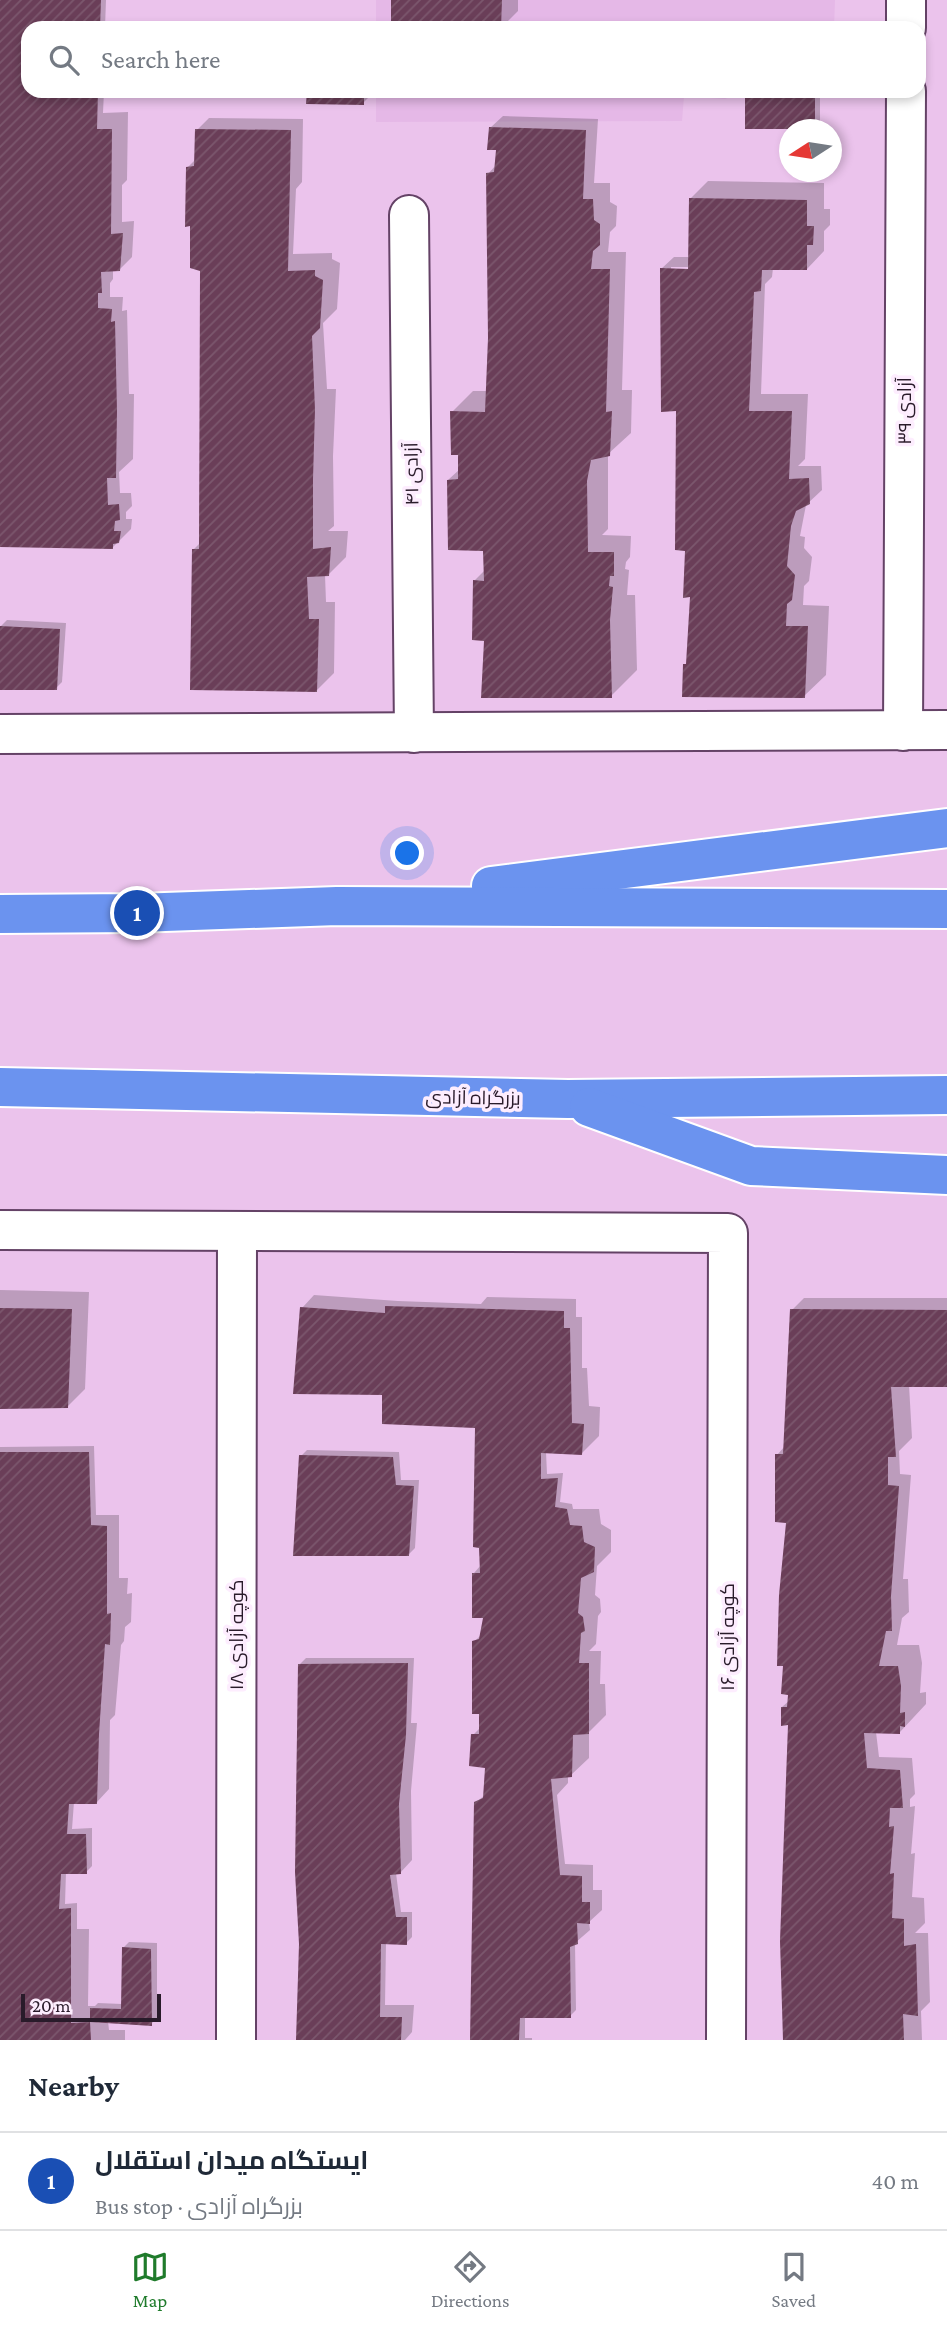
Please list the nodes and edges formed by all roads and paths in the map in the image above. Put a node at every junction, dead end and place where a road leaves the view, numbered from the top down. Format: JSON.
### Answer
{"nodes":[{"id":1,"x":906,"y":0,"type":"edge"},
{"id":2,"x":906,"y":21,"type":"edge"},
{"id":3,"x":906,"y":98,"type":"edge"},
{"id":4,"x":409,"y":215,"type":"dead end"},
{"id":5,"x":947,"y":730,"type":"edge"},
{"id":6,"x":903,"y":731,"type":"junction"},
{"id":7,"x":414,"y":733,"type":"junction"},
{"id":8,"x":0,"y":734,"type":"edge"},
{"id":9,"x":947,"y":828,"type":"edge"},
{"id":10,"x":337,"y":905,"type":"junction"},
{"id":11,"x":947,"y":909,"type":"edge"},
{"id":12,"x":0,"y":914,"type":"edge"},
{"id":13,"x":0,"y":1087,"type":"edge"},
{"id":14,"x":53,"y":1087,"type":"junction"},
{"id":15,"x":947,"y":1095,"type":"edge"},
{"id":16,"x":568,"y":1099,"type":"junction"},
{"id":17,"x":0,"y":1110,"type":"edge"},
{"id":18,"x":947,"y":1175,"type":"edge"},
{"id":19,"x":0,"y":1230,"type":"edge"},
{"id":20,"x":237,"y":1231,"type":"junction"},
{"id":21,"x":236,"y":2040,"type":"edge"},
{"id":22,"x":726,"y":2040,"type":"edge"}],
"edges":[{"from":1,"to":2,"type":"street"},
{"from":3,"to":6,"type":"street","name":"۳۹ آزادی"},
{"from":4,"to":7,"type":"street","name":"۴۱ آزادی"},
{"from":5,"to":6,"type":"street"},
{"from":6,"to":7,"type":"street"},
{"from":7,"to":8,"type":"street"},
{"from":9,"to":10,"type":"highway"},
{"from":10,"to":11,"type":"highway"},
{"from":10,"to":12,"type":"highway"},
{"from":13,"to":14,"type":"highway","name":"بزرگراه آزادی"},
{"from":14,"to":16,"type":"highway","name":"بزرگراه آزادی"},
{"from":14,"to":17,"type":"highway"},
{"from":15,"to":16,"type":"highway","name":"بزرگراه آزادی"},
{"from":16,"to":18,"type":"highway"},
{"from":19,"to":20,"type":"street"},
{"from":20,"to":21,"type":"street","name":"کوچه آزادی ۱۸"},
{"from":20,"to":22,"type":"street","name":"کوچه آزادی ۱۶"}]}
